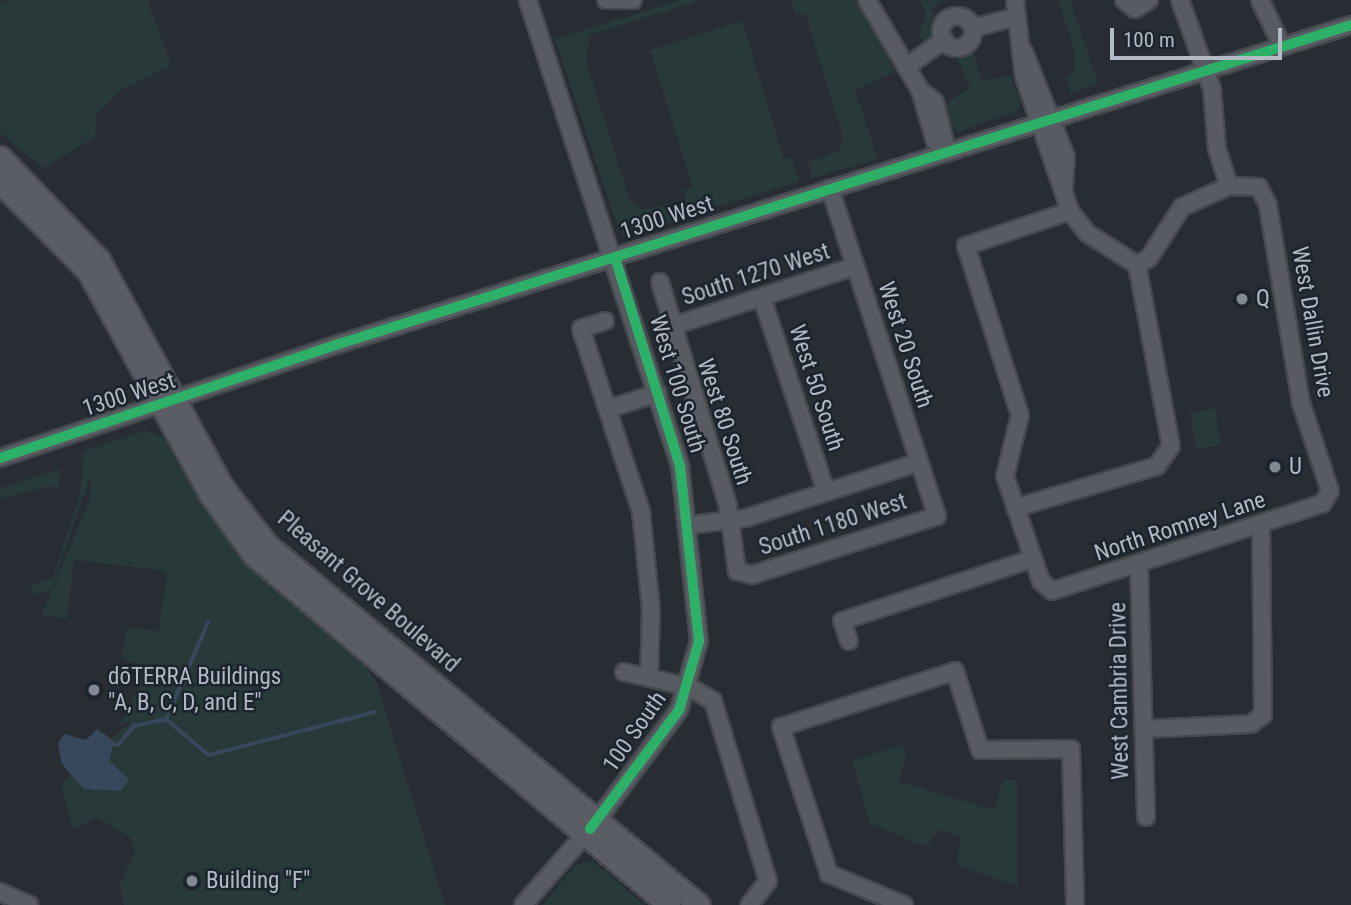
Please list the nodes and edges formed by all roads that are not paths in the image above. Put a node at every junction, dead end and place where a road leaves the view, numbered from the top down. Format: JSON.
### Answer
{"nodes":[{"id":1,"x":528,"y":0,"type":"edge"},
{"id":2,"x":633,"y":0,"type":"edge"},
{"id":3,"x":867,"y":0,"type":"edge"},
{"id":4,"x":1015,"y":0,"type":"edge"},
{"id":5,"x":1124,"y":0,"type":"edge"},
{"id":6,"x":1149,"y":0,"type":"edge"},
{"id":7,"x":1180,"y":0,"type":"edge"},
{"id":8,"x":1186,"y":0,"type":"edge"},
{"id":9,"x":1260,"y":0,"type":"edge"},
{"id":10,"x":607,"y":1,"type":"edge"},
{"id":11,"x":1012,"y":18,"type":"junction"},
{"id":12,"x":1351,"y":25,"type":"edge"},
{"id":13,"x":973,"y":28,"type":"junction"},
{"id":14,"x":1192,"y":31,"type":"junction"},
{"id":15,"x":944,"y":40,"type":"junction"},
{"id":16,"x":1282,"y":47,"type":"junction"},
{"id":17,"x":905,"y":67,"type":"junction"},
{"id":18,"x":1206,"y":69,"type":"junction"},
{"id":19,"x":1044,"y":119,"type":"junction"},
{"id":20,"x":947,"y":152,"type":"junction"},
{"id":21,"x":0,"y":157,"type":"edge"},
{"id":22,"x":0,"y":181,"type":"edge"},
{"id":23,"x":1228,"y":186,"type":"junction"},
{"id":24,"x":830,"y":188,"type":"junction"},
{"id":25,"x":1070,"y":211,"type":"junction"},
{"id":26,"x":615,"y":257,"type":"junction"},
{"id":27,"x":1137,"y":265,"type":"junction"},
{"id":28,"x":855,"y":267,"type":"junction"},
{"id":29,"x":660,"y":282,"type":"dead end"},
{"id":30,"x":762,"y":298,"type":"junction"},
{"id":31,"x":605,"y":321,"type":"dead end"},
{"id":32,"x":670,"y":327,"type":"junction"},
{"id":33,"x":658,"y":393,"type":"junction"},
{"id":34,"x":172,"y":404,"type":"junction"},
{"id":35,"x":608,"y":409,"type":"junction"},
{"id":36,"x":0,"y":458,"type":"edge"},
{"id":37,"x":919,"y":462,"type":"junction"},
{"id":38,"x":826,"y":492,"type":"junction"},
{"id":39,"x":1322,"y":504,"type":"joint"},
{"id":40,"x":1015,"y":508,"type":"junction"},
{"id":41,"x":937,"y":516,"type":"joint"},
{"id":42,"x":729,"y":522,"type":"junction"},
{"id":43,"x":1261,"y":524,"type":"junction"},
{"id":44,"x":690,"y":525,"type":"junction"},
{"id":45,"x":1032,"y":559,"type":"junction"},
{"id":46,"x":1139,"y":565,"type":"junction"},
{"id":47,"x":742,"y":574,"type":"joint"},
{"id":48,"x":849,"y":641,"type":"dead end"},
{"id":49,"x":624,"y":672,"type":"dead end"},
{"id":50,"x":649,"y":678,"type":"junction"},
{"id":51,"x":690,"y":687,"type":"junction"},
{"id":52,"x":1144,"y":729,"type":"junction"},
{"id":53,"x":1146,"y":817,"type":"dead end"},
{"id":54,"x":590,"y":829,"type":"junction"},
{"id":55,"x":0,"y":892,"type":"edge"},
{"id":56,"x":29,"y":905,"type":"edge"},
{"id":57,"x":523,"y":905,"type":"edge"},
{"id":58,"x":669,"y":905,"type":"edge"},
{"id":59,"x":699,"y":905,"type":"edge"},
{"id":60,"x":749,"y":905,"type":"edge"},
{"id":61,"x":904,"y":905,"type":"edge"},
{"id":62,"x":1075,"y":905,"type":"edge"}],
"edges":[{"from":1,"to":26,"type":"street","name":"West 100 South"},
{"from":2,"to":10,"type":"street"},
{"from":3,"to":17,"type":"street"},
{"from":4,"to":11,"type":"street"},
{"from":5,"to":6,"type":"street"},
{"from":7,"to":14,"type":"street"},
{"from":8,"to":14,"type":"street"},
{"from":9,"to":16,"type":"street"},
{"from":11,"to":13,"type":"street"},
{"from":11,"to":19,"type":"street"},
{"from":12,"to":16,"type":"street","name":"1300 West"},
{"from":13,"to":15,"type":"street"},
{"from":13,"to":15,"type":"street"},
{"from":14,"to":18,"type":"street"},
{"from":15,"to":17,"type":"street"},
{"from":16,"to":18,"type":"street","name":"1300 West"},
{"from":17,"to":20,"type":"street"},
{"from":18,"to":19,"type":"street","name":"1300 West"},
{"from":18,"to":23,"type":"street"},
{"from":19,"to":20,"type":"street","name":"1300 West"},
{"from":19,"to":25,"type":"street"},
{"from":20,"to":24,"type":"street","name":"1300 West"},
{"from":21,"to":34,"type":"main road","name":"Pleasant Grove Boulevard"},
{"from":22,"to":34,"type":"main road","name":"Pleasant Grove Boulevard"},
{"from":23,"to":27,"type":"street"},
{"from":23,"to":39,"type":"street","name":"West Dallin Drive"},
{"from":24,"to":26,"type":"street","name":"1300 West"},
{"from":24,"to":28,"type":"street","name":"West 20 South"},
{"from":25,"to":27,"type":"street"},
{"from":25,"to":40,"type":"street"},
{"from":26,"to":33,"type":"street","name":"West 100 South"},
{"from":26,"to":34,"type":"street","name":"1300 West"},
{"from":27,"to":40,"type":"street"},
{"from":28,"to":30,"type":"street","name":"South 1270 West"},
{"from":28,"to":37,"type":"street","name":"West 20 South"},
{"from":29,"to":32,"type":"street","name":"West 80 South"},
{"from":30,"to":32,"type":"street","name":"South 1270 West"},
{"from":30,"to":38,"type":"street","name":"West 50 South"},
{"from":31,"to":35,"type":"street"},
{"from":32,"to":42,"type":"street","name":"West 80 South"},
{"from":33,"to":35,"type":"street"},
{"from":33,"to":44,"type":"street","name":"West 100 South"},
{"from":34,"to":36,"type":"street","name":"1300 West"},
{"from":34,"to":54,"type":"main road","name":"Pleasant Grove Boulevard"},
{"from":35,"to":50,"type":"street"},
{"from":37,"to":38,"type":"street"},
{"from":37,"to":41,"type":"street","name":"West 20 South"},
{"from":38,"to":42,"type":"street"},
{"from":39,"to":43,"type":"street","name":"North Romney Lane"},
{"from":40,"to":45,"type":"street"},
{"from":41,"to":47,"type":"street","name":"South 1180 West"},
{"from":42,"to":44,"type":"street"},
{"from":42,"to":47,"type":"street","name":"West 80 South"},
{"from":43,"to":46,"type":"street","name":"North Romney Lane"},
{"from":43,"to":52,"type":"street"},
{"from":44,"to":51,"type":"street","name":"100 South"},
{"from":45,"to":46,"type":"street","name":"North Romney Lane"},
{"from":45,"to":48,"type":"street"},
{"from":46,"to":52,"type":"street","name":"West Cambria Drive"},
{"from":49,"to":50,"type":"street"},
{"from":50,"to":51,"type":"street"},
{"from":51,"to":54,"type":"street","name":"100 South"},
{"from":51,"to":60,"type":"street"},
{"from":52,"to":53,"type":"street","name":"West Cambria Drive"},
{"from":54,"to":57,"type":"street","name":"100 South"},
{"from":54,"to":58,"type":"main road","name":"Pleasant Grove Boulevard"},
{"from":54,"to":59,"type":"main road","name":"Pleasant Grove Boulevard"},
{"from":55,"to":56,"type":"street"},
{"from":61,"to":62,"type":"street"}]}
